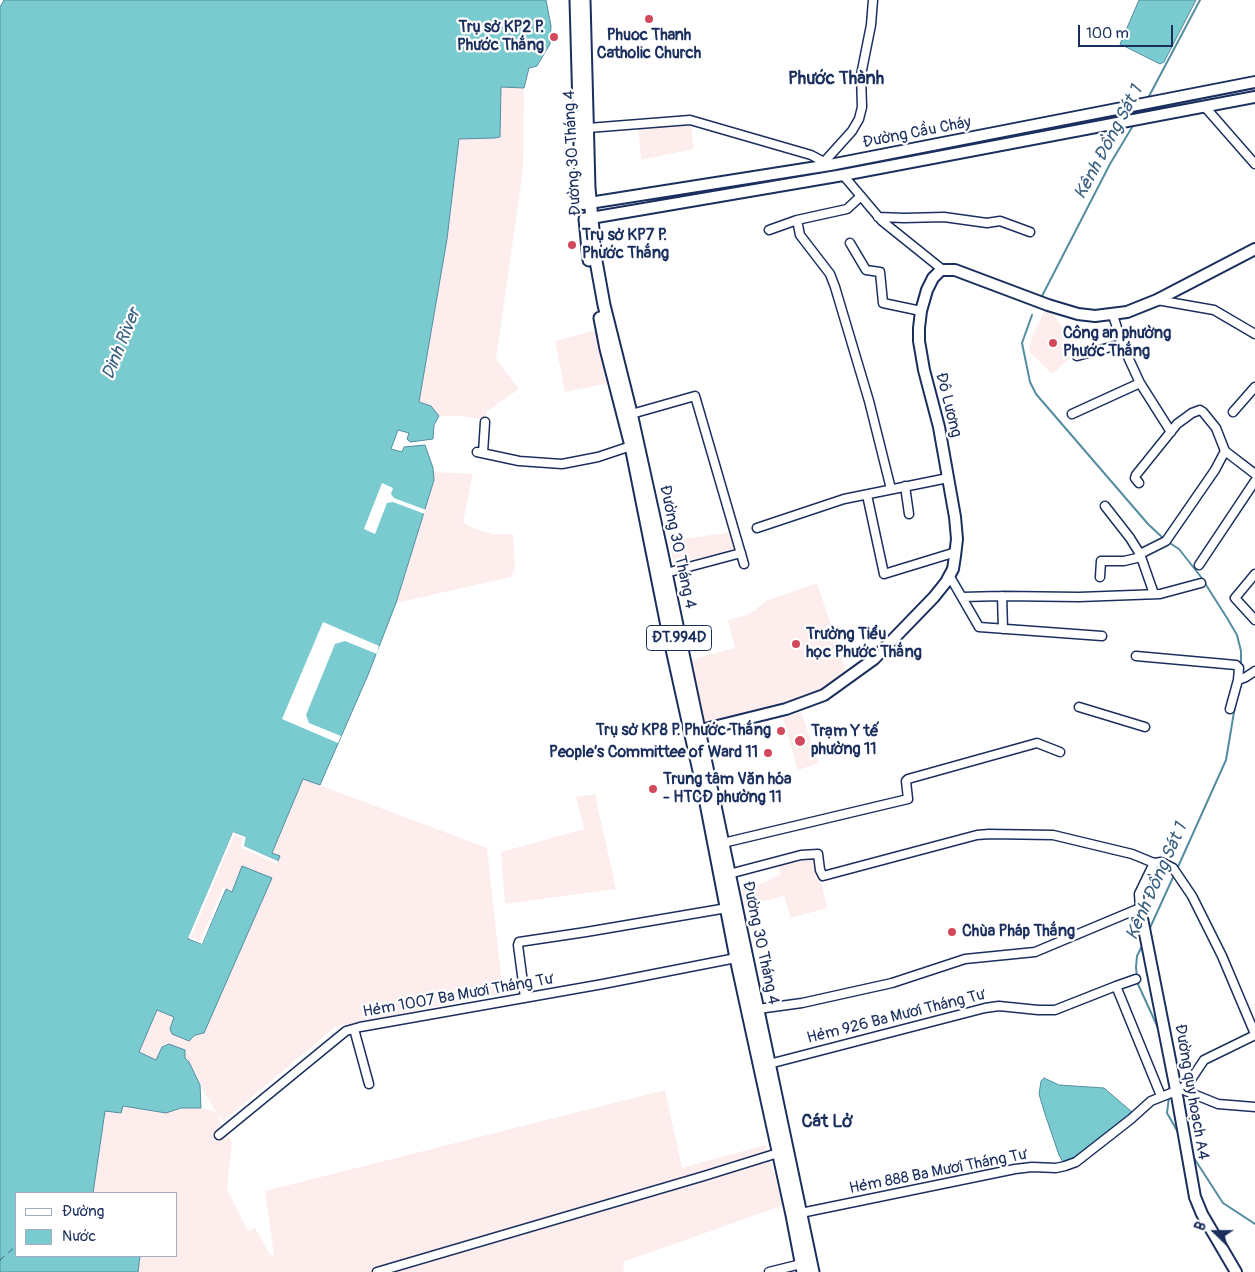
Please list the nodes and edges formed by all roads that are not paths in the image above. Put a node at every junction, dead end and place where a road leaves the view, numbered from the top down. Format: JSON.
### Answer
{"nodes":[{"id":1,"x":576,"y":0,"type":"edge"},
{"id":2,"x":584,"y":0,"type":"edge"},
{"id":3,"x":873,"y":0,"type":"edge"},
{"id":4,"x":1255,"y":82,"type":"edge"},
{"id":5,"x":1255,"y":97,"type":"edge"},
{"id":6,"x":1205,"y":107,"type":"junction"},
{"id":7,"x":588,"y":128,"type":"junction"},
{"id":8,"x":904,"y":150,"type":"junction"},
{"id":9,"x":584,"y":161,"type":"junction"},
{"id":10,"x":827,"y":163,"type":"junction"},
{"id":11,"x":907,"y":163,"type":"junction"},
{"id":12,"x":1255,"y":164,"type":"edge"},
{"id":13,"x":843,"y":175,"type":"junction"},
{"id":14,"x":861,"y":196,"type":"junction"},
{"id":15,"x":587,"y":204,"type":"junction"},
{"id":16,"x":878,"y":217,"type":"junction"},
{"id":17,"x":588,"y":218,"type":"junction"},
{"id":18,"x":797,"y":220,"type":"junction"},
{"id":19,"x":770,"y":230,"type":"dead end"},
{"id":20,"x":1030,"y":232,"type":"dead end"},
{"id":21,"x":850,"y":243,"type":"dead end"},
{"id":22,"x":1255,"y":249,"type":"edge"},
{"id":23,"x":943,"y":270,"type":"junction"},
{"id":24,"x":1157,"y":300,"type":"junction"},
{"id":25,"x":920,"y":311,"type":"junction"},
{"id":26,"x":1113,"y":315,"type":"junction"},
{"id":27,"x":1255,"y":334,"type":"edge"},
{"id":28,"x":1122,"y":344,"type":"junction"},
{"id":29,"x":1077,"y":356,"type":"dead end"},
{"id":30,"x":1140,"y":383,"type":"junction"},
{"id":31,"x":1255,"y":387,"type":"edge"},
{"id":32,"x":1233,"y":412,"type":"dead end"},
{"id":33,"x":1072,"y":414,"type":"dead end"},
{"id":34,"x":627,"y":415,"type":"junction"},
{"id":35,"x":485,"y":422,"type":"dead end"},
{"id":36,"x":1171,"y":432,"type":"junction"},
{"id":37,"x":634,"y":445,"type":"junction"},
{"id":38,"x":1225,"y":451,"type":"junction"},
{"id":39,"x":1255,"y":474,"type":"edge"},
{"id":40,"x":948,"y":478,"type":"junction"},
{"id":41,"x":1255,"y":481,"type":"edge"},
{"id":42,"x":1139,"y":483,"type":"dead end"},
{"id":43,"x":905,"y":486,"type":"junction"},
{"id":44,"x":891,"y":489,"type":"junction"},
{"id":45,"x":866,"y":495,"type":"junction"},
{"id":46,"x":1105,"y":506,"type":"dead end"},
{"id":47,"x":909,"y":514,"type":"dead end"},
{"id":48,"x":757,"y":528,"type":"dead end"},
{"id":49,"x":656,"y":550,"type":"junction"},
{"id":50,"x":956,"y":552,"type":"junction"},
{"id":51,"x":741,"y":553,"type":"junction"},
{"id":52,"x":1141,"y":555,"type":"junction"},
{"id":53,"x":744,"y":564,"type":"dead end"},
{"id":54,"x":1199,"y":565,"type":"dead end"},
{"id":55,"x":666,"y":572,"type":"junction"},
{"id":56,"x":1255,"y":574,"type":"edge"},
{"id":57,"x":949,"y":575,"type":"junction"},
{"id":58,"x":1100,"y":577,"type":"dead end"},
{"id":59,"x":1201,"y":583,"type":"dead end"},
{"id":60,"x":1154,"y":594,"type":"junction"},
{"id":61,"x":1002,"y":596,"type":"junction"},
{"id":62,"x":962,"y":598,"type":"junction"},
{"id":63,"x":1255,"y":620,"type":"edge"},
{"id":64,"x":1003,"y":630,"type":"junction"},
{"id":65,"x":1102,"y":636,"type":"dead end"},
{"id":66,"x":1136,"y":656,"type":"dead end"},
{"id":67,"x":1255,"y":671,"type":"edge"},
{"id":68,"x":1241,"y":679,"type":"junction"},
{"id":69,"x":1079,"y":708,"type":"dead end"},
{"id":70,"x":1230,"y":710,"type":"dead end"},
{"id":71,"x":1145,"y":726,"type":"dead end"},
{"id":72,"x":696,"y":731,"type":"junction"},
{"id":73,"x":1060,"y":752,"type":"dead end"},
{"id":74,"x":723,"y":843,"type":"junction"},
{"id":75,"x":1154,"y":863,"type":"junction"},
{"id":76,"x":729,"y":874,"type":"junction"},
{"id":77,"x":727,"y":908,"type":"junction"},
{"id":78,"x":1140,"y":908,"type":"junction"},
{"id":79,"x":736,"y":958,"type":"junction"},
{"id":80,"x":1136,"y":979,"type":"dead end"},
{"id":81,"x":1116,"y":986,"type":"junction"},
{"id":82,"x":525,"y":998,"type":"junction"},
{"id":83,"x":758,"y":1009,"type":"junction"},
{"id":84,"x":354,"y":1029,"type":"junction"},
{"id":85,"x":1255,"y":1034,"type":"edge"},
{"id":86,"x":769,"y":1064,"type":"junction"},
{"id":87,"x":369,"y":1084,"type":"dead end"},
{"id":88,"x":1178,"y":1089,"type":"junction"},
{"id":89,"x":1161,"y":1096,"type":"junction"},
{"id":90,"x":1255,"y":1107,"type":"edge"},
{"id":91,"x":218,"y":1135,"type":"dead end"},
{"id":92,"x":783,"y":1152,"type":"junction"},
{"id":93,"x":796,"y":1214,"type":"junction"},
{"id":94,"x":802,"y":1268,"type":"edge"},
{"id":95,"x":377,"y":1272,"type":"edge"},
{"id":96,"x":769,"y":1272,"type":"edge"},
{"id":97,"x":813,"y":1272,"type":"edge"},
{"id":98,"x":1236,"y":1272,"type":"edge"}],
"edges":[{"from":1,"to":9,"type":"main road","name":"Đường 30 Tháng 4","number":"ĐT.994D"},
{"from":2,"to":7,"type":"main road","name":"Đường 30 Tháng 4","number":"ĐT.994D"},
{"from":3,"to":10,"type":"street"},
{"from":4,"to":8,"type":"main road","name":"Đường Cầu Cháy"},
{"from":5,"to":6,"type":"main road","name":"Đường Cầu Cháy"},
{"from":6,"to":11,"type":"main road","name":"Đường Cầu Cháy"},
{"from":6,"to":12,"type":"street"},
{"from":7,"to":9,"type":"main road","name":"Đường 30 Tháng 4","number":"ĐT.994D"},
{"from":7,"to":10,"type":"street"},
{"from":8,"to":10,"type":"main road","name":"Đường Cầu Cháy"},
{"from":8,"to":11,"type":"main road"},
{"from":9,"to":15,"type":"main road","name":"Đường 30 Tháng 4","number":"ĐT.994D"},
{"from":10,"to":15,"type":"main road","name":"Đường Cầu Cháy"},
{"from":11,"to":13,"type":"main road","name":"Đường Cầu Cháy"},
{"from":13,"to":14,"type":"street"},
{"from":13,"to":17,"type":"main road","name":"Đường Cầu Cháy"},
{"from":14,"to":16,"type":"street"},
{"from":14,"to":18,"type":"street"},
{"from":15,"to":17,"type":"main road","name":"Đường 30 Tháng 4","number":"ĐT.994D"},
{"from":16,"to":20,"type":"street"},
{"from":16,"to":23,"type":"street"},
{"from":17,"to":34,"type":"main road","name":"Đường 30 Tháng 4","number":"ĐT.994D"},
{"from":18,"to":19,"type":"street"},
{"from":18,"to":44,"type":"street"},
{"from":21,"to":25,"type":"street"},
{"from":22,"to":24,"type":"main road"},
{"from":23,"to":25,"type":"main road","name":"Đô Lương"},
{"from":23,"to":26,"type":"main road"},
{"from":24,"to":26,"type":"main road"},
{"from":24,"to":27,"type":"street"},
{"from":25,"to":40,"type":"main road","name":"Đô Lương"},
{"from":26,"to":28,"type":"street"},
{"from":28,"to":29,"type":"street"},
{"from":28,"to":30,"type":"street"},
{"from":30,"to":33,"type":"street"},
{"from":30,"to":36,"type":"street"},
{"from":31,"to":32,"type":"street"},
{"from":34,"to":37,"type":"main road","name":"Đường 30 Tháng 4","number":"ĐT.994D"},
{"from":34,"to":51,"type":"street"},
{"from":35,"to":37,"type":"street"},
{"from":36,"to":38,"type":"street"},
{"from":36,"to":42,"type":"street"},
{"from":37,"to":49,"type":"main road","name":"Đường 30 Tháng 4","number":"ĐT.994D"},
{"from":38,"to":39,"type":"street"},
{"from":38,"to":52,"type":"street"},
{"from":40,"to":43,"type":"street"},
{"from":40,"to":50,"type":"main road","name":"Đô Lương"},
{"from":41,"to":54,"type":"street"},
{"from":43,"to":44,"type":"street"},
{"from":43,"to":47,"type":"street"},
{"from":44,"to":45,"type":"street"},
{"from":45,"to":48,"type":"street"},
{"from":45,"to":50,"type":"street"},
{"from":46,"to":52,"type":"street"},
{"from":49,"to":55,"type":"main road","name":"Đường 30 Tháng 4","number":"ĐT.994D"},
{"from":49,"to":72,"type":"main road","name":"Đường 30 Tháng 4","number":"ĐT.994D"},
{"from":50,"to":57,"type":"main road","name":"Đô Lương"},
{"from":51,"to":53,"type":"street"},
{"from":51,"to":55,"type":"street"},
{"from":52,"to":58,"type":"street"},
{"from":52,"to":60,"type":"street"},
{"from":55,"to":72,"type":"main road","name":"Đường 30 Tháng 4","number":"ĐT.994D"},
{"from":56,"to":63,"type":"street"},
{"from":57,"to":62,"type":"street"},
{"from":57,"to":72,"type":"main road","name":"Đô Lương"},
{"from":59,"to":60,"type":"street"},
{"from":60,"to":61,"type":"street"},
{"from":61,"to":62,"type":"street"},
{"from":61,"to":64,"type":"street"},
{"from":62,"to":64,"type":"street"},
{"from":64,"to":65,"type":"street"},
{"from":66,"to":68,"type":"street"},
{"from":67,"to":68,"type":"street"},
{"from":68,"to":70,"type":"street"},
{"from":69,"to":71,"type":"street"},
{"from":72,"to":74,"type":"main road","name":"Đường 30 Tháng 4","number":"ĐT.994D"},
{"from":72,"to":77,"type":"main road","name":"Đường 30 Tháng 4","number":"ĐT.994D"},
{"from":73,"to":74,"type":"street"},
{"from":74,"to":76,"type":"main road","name":"Đường 30 Tháng 4","number":"ĐT.994D"},
{"from":75,"to":76,"type":"street"},
{"from":75,"to":78,"type":"street"},
{"from":75,"to":85,"type":"street"},
{"from":76,"to":83,"type":"main road","name":"Đường 30 Tháng 4","number":"ĐT.994D"},
{"from":77,"to":79,"type":"main road","name":"Đường 30 Tháng 4","number":"ĐT.994D"},
{"from":77,"to":82,"type":"street"},
{"from":78,"to":83,"type":"street"},
{"from":78,"to":88,"type":"main road","name":"Đường quy hoạch A4"},
{"from":79,"to":82,"type":"street","name":"Hẻm 1007 Ba Mươi Tháng Tư"},
{"from":79,"to":92,"type":"main road","name":"Đường 30 Tháng 4","number":"ĐT.994D"},
{"from":80,"to":81,"type":"street","name":"Hẻm 926 Ba Mươi Tháng Tư"},
{"from":81,"to":86,"type":"street","name":"Hẻm 926 Ba Mươi Tháng Tư"},
{"from":81,"to":89,"type":"street"},
{"from":82,"to":84,"type":"street","name":"Hẻm 1007 Ba Mươi Tháng Tư"},
{"from":83,"to":86,"type":"main road","name":"Đường 30 Tháng 4","number":"ĐT.994D"},
{"from":84,"to":87,"type":"street"},
{"from":84,"to":91,"type":"street","name":"Hẻm 1007 Ba Mươi Tháng Tư"},
{"from":85,"to":88,"type":"street","name":"Hẻm 888 Ba Mươi Tháng Tư"},
{"from":86,"to":92,"type":"main road","name":"Đường 30 Tháng 4","number":"ĐT.994D"},
{"from":88,"to":89,"type":"street","name":"Hẻm 888 Ba Mươi Tháng Tư"},
{"from":88,"to":90,"type":"street"},
{"from":88,"to":98,"type":"main road","name":"Đường quy hoạch A4"},
{"from":89,"to":93,"type":"street","name":"Hẻm 888 Ba Mươi Tháng Tư"},
{"from":92,"to":93,"type":"main road","name":"Đường 30 Tháng 4","number":"ĐT.994D"},
{"from":92,"to":95,"type":"street"},
{"from":93,"to":94,"type":"main road","name":"Đường 30 Tháng 4","number":"ĐT.994D"},
{"from":93,"to":97,"type":"main road","name":"Đường 30 Tháng 4","number":"ĐT.994D"},
{"from":94,"to":96,"type":"street"}]}
